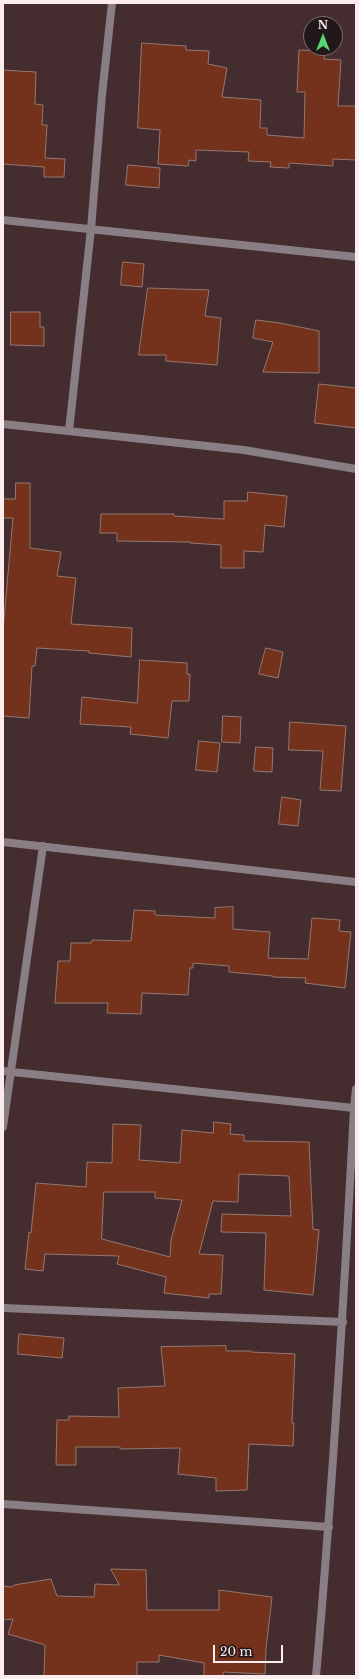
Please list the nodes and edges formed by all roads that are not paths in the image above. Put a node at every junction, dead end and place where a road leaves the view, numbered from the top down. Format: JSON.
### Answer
{"nodes":[{"id":1,"x":112,"y":3,"type":"edge"},
{"id":2,"x":3,"y":220,"type":"edge"},
{"id":3,"x":91,"y":229,"type":"junction"},
{"id":4,"x":356,"y":257,"type":"edge"},
{"id":5,"x":3,"y":424,"type":"edge"},
{"id":6,"x":69,"y":431,"type":"junction"},
{"id":7,"x":356,"y":469,"type":"edge"},
{"id":8,"x":3,"y":842,"type":"edge"},
{"id":9,"x":43,"y":846,"type":"junction"},
{"id":10,"x":356,"y":882,"type":"edge"},
{"id":11,"x":6,"y":1072,"type":"edge"},
{"id":12,"x":356,"y":1089,"type":"edge"},
{"id":13,"x":354,"y":1108,"type":"junction"},
{"id":14,"x":3,"y":1127,"type":"edge"},
{"id":15,"x":3,"y":1308,"type":"edge"},
{"id":16,"x":343,"y":1322,"type":"junction"},
{"id":17,"x":3,"y":1504,"type":"edge"},
{"id":18,"x":329,"y":1527,"type":"junction"},
{"id":19,"x":316,"y":1676,"type":"edge"}],
"edges":[{"from":1,"to":3,"type":"street"},
{"from":2,"to":3,"type":"street"},
{"from":3,"to":4,"type":"street"},
{"from":3,"to":6,"type":"street"},
{"from":5,"to":6,"type":"street"},
{"from":6,"to":7,"type":"street"},
{"from":8,"to":9,"type":"street"},
{"from":9,"to":10,"type":"street"},
{"from":9,"to":11,"type":"street"},
{"from":11,"to":13,"type":"street"},
{"from":11,"to":14,"type":"street"},
{"from":12,"to":13,"type":"street"},
{"from":13,"to":16,"type":"street"},
{"from":15,"to":16,"type":"street"},
{"from":16,"to":18,"type":"street"},
{"from":17,"to":18,"type":"street"},
{"from":18,"to":19,"type":"street"}]}
